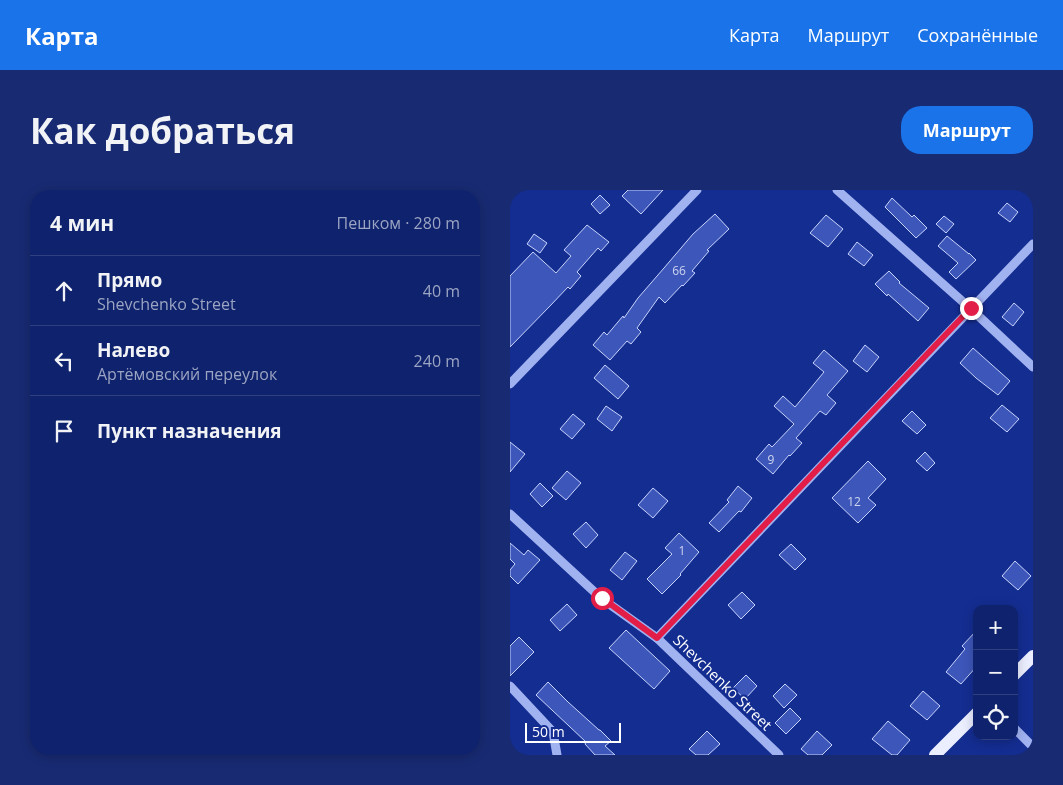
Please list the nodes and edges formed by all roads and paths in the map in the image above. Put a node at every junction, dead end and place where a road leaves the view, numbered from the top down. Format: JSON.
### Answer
{"nodes":[{"id":1,"x":698,"y":190,"type":"edge"},
{"id":2,"x":837,"y":190,"type":"edge"},
{"id":3,"x":1033,"y":244,"type":"edge"},
{"id":4,"x":971,"y":308,"type":"junction"},
{"id":5,"x":1033,"y":367,"type":"edge"},
{"id":6,"x":510,"y":384,"type":"edge"},
{"id":7,"x":510,"y":514,"type":"edge"},
{"id":8,"x":657,"y":638,"type":"junction"},
{"id":9,"x":1033,"y":656,"type":"edge"},
{"id":10,"x":1018,"y":671,"type":"edge"},
{"id":11,"x":510,"y":686,"type":"edge"},
{"id":12,"x":973,"y":717,"type":"edge"},
{"id":13,"x":1018,"y":732,"type":"edge"},
{"id":14,"x":1033,"y":747,"type":"edge"},
{"id":15,"x":557,"y":755,"type":"edge"},
{"id":16,"x":779,"y":755,"type":"edge"},
{"id":17,"x":935,"y":755,"type":"edge"}],
"edges":[{"from":1,"to":6,"type":"street"},
{"from":2,"to":4,"type":"street"},
{"from":3,"to":4,"type":"street"},
{"from":4,"to":5,"type":"street"},
{"from":4,"to":8,"type":"street"},
{"from":7,"to":8,"type":"street","name":"Shevchenko Street"},
{"from":8,"to":16,"type":"street","name":"Shevchenko Street"},
{"from":9,"to":10,"type":"main road"},
{"from":11,"to":15,"type":"street"},
{"from":12,"to":17,"type":"main road"},
{"from":13,"to":14,"type":"street"}]}
